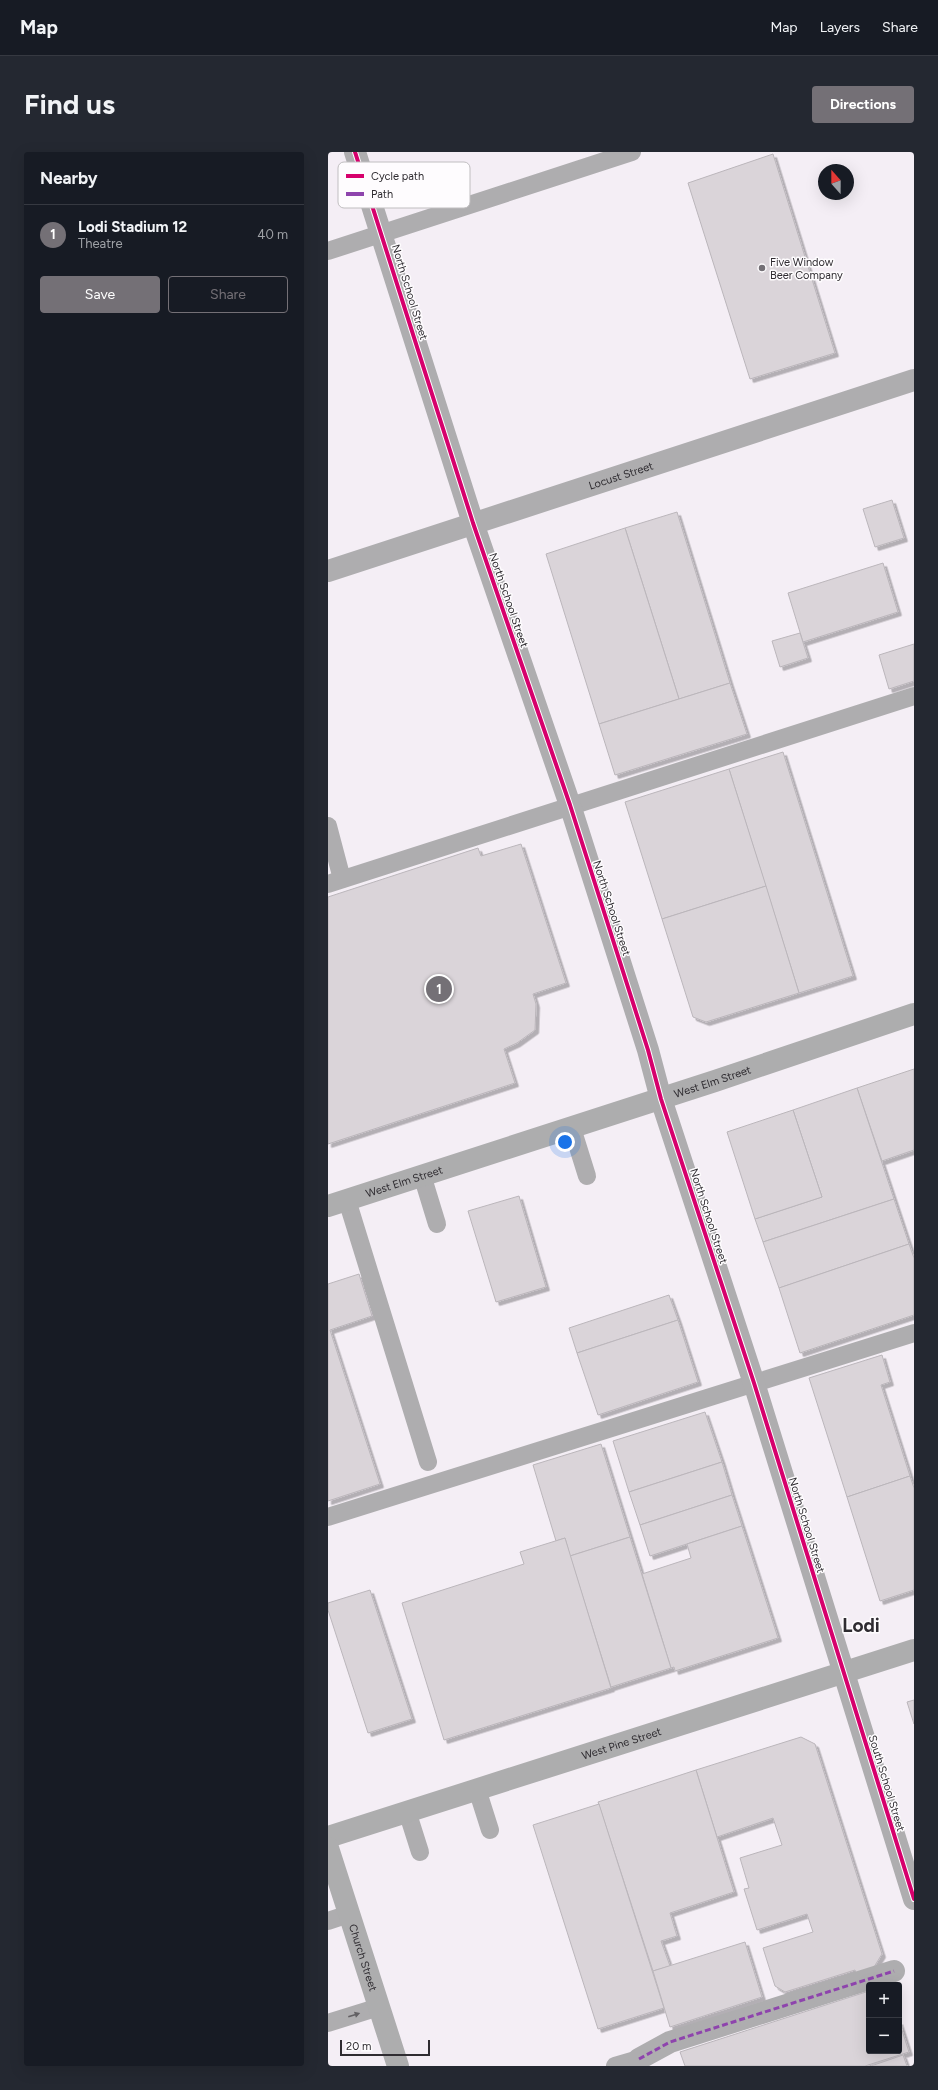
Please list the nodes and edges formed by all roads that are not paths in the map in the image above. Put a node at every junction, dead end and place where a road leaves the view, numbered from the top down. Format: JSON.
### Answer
{"nodes":[{"id":1,"x":354,"y":152,"type":"edge"},
{"id":2,"x":632,"y":152,"type":"edge"},
{"id":3,"x":357,"y":162,"type":"edge"},
{"id":4,"x":470,"y":204,"type":"edge"},
{"id":5,"x":373,"y":208,"type":"edge"},
{"id":6,"x":459,"y":208,"type":"edge"},
{"id":7,"x":382,"y":233,"type":"junction"},
{"id":8,"x":328,"y":251,"type":"edge"},
{"id":9,"x":914,"y":380,"type":"edge"},
{"id":10,"x":473,"y":523,"type":"junction"},
{"id":11,"x":328,"y":571,"type":"edge"},
{"id":12,"x":914,"y":696,"type":"edge"},
{"id":13,"x":570,"y":805,"type":"junction"},
{"id":14,"x":328,"y":826,"type":"edge"},
{"id":15,"x":335,"y":882,"type":"edge"},
{"id":16,"x":914,"y":1014,"type":"edge"},
{"id":17,"x":661,"y":1099,"type":"junction"},
{"id":18,"x":572,"y":1128,"type":"junction"},
{"id":19,"x":422,"y":1175,"type":"junction"},
{"id":20,"x":587,"y":1176,"type":"dead end"},
{"id":21,"x":337,"y":1203,"type":"edge"},
{"id":22,"x":437,"y":1224,"type":"dead end"},
{"id":23,"x":914,"y":1333,"type":"edge"},
{"id":24,"x":754,"y":1383,"type":"junction"},
{"id":25,"x":428,"y":1462,"type":"dead end"},
{"id":26,"x":328,"y":1517,"type":"edge"},
{"id":27,"x":914,"y":1650,"type":"edge"},
{"id":28,"x":843,"y":1672,"type":"junction"},
{"id":29,"x":477,"y":1789,"type":"junction"},
{"id":30,"x":406,"y":1811,"type":"junction"},
{"id":31,"x":490,"y":1830,"type":"dead end"},
{"id":32,"x":328,"y":1837,"type":"edge"},
{"id":33,"x":328,"y":1848,"type":"edge"},
{"id":34,"x":420,"y":1852,"type":"dead end"},
{"id":35,"x":914,"y":1899,"type":"edge"},
{"id":36,"x":349,"y":1914,"type":"junction"},
{"id":37,"x":328,"y":1921,"type":"edge"},
{"id":38,"x":894,"y":1971,"type":"dead end"},
{"id":39,"x":379,"y":2007,"type":"junction"},
{"id":40,"x":328,"y":2023,"type":"edge"},
{"id":41,"x":639,"y":2059,"type":"joint"},
{"id":42,"x":398,"y":2066,"type":"edge"},
{"id":43,"x":615,"y":2066,"type":"edge"}],
"edges":[{"from":1,"to":3,"type":"street","name":"North School Street"},
{"from":2,"to":4,"type":"lane"},
{"from":5,"to":7,"type":"street","name":"North School Street"},
{"from":6,"to":7,"type":"lane"},
{"from":7,"to":8,"type":"lane"},
{"from":7,"to":10,"type":"street","name":"North School Street"},
{"from":9,"to":10,"type":"street","name":"Locust Street"},
{"from":10,"to":11,"type":"street","name":"Locust Street"},
{"from":10,"to":13,"type":"street","name":"North School Street"},
{"from":12,"to":13,"type":"lane"},
{"from":13,"to":15,"type":"lane"},
{"from":13,"to":17,"type":"street","name":"North School Street"},
{"from":14,"to":15,"type":"lane"},
{"from":16,"to":17,"type":"street","name":"West Elm Street"},
{"from":17,"to":18,"type":"street","name":"West Elm Street"},
{"from":17,"to":24,"type":"street","name":"North School Street"},
{"from":18,"to":19,"type":"street","name":"West Elm Street"},
{"from":18,"to":20,"type":"lane"},
{"from":19,"to":21,"type":"street","name":"West Elm Street"},
{"from":19,"to":22,"type":"lane"},
{"from":21,"to":25,"type":"lane"},
{"from":23,"to":24,"type":"lane"},
{"from":24,"to":26,"type":"lane"},
{"from":24,"to":28,"type":"street","name":"North School Street"},
{"from":27,"to":28,"type":"street","name":"West Pine Street"},
{"from":28,"to":29,"type":"street","name":"West Pine Street"},
{"from":28,"to":35,"type":"street","name":"South School Street"},
{"from":29,"to":30,"type":"street","name":"West Pine Street"},
{"from":29,"to":31,"type":"lane"},
{"from":30,"to":32,"type":"street","name":"West Pine Street"},
{"from":30,"to":34,"type":"lane"},
{"from":33,"to":36,"type":"street","name":"Church Street"},
{"from":36,"to":37,"type":"lane"},
{"from":36,"to":39,"type":"street","name":"Church Street"},
{"from":38,"to":41,"type":"street"},
{"from":40,"to":39,"type":"lane","one_way":true},
{"from":39,"to":42,"type":"street","name":"Church Street"},
{"from":41,"to":43,"type":"lane"}]}
